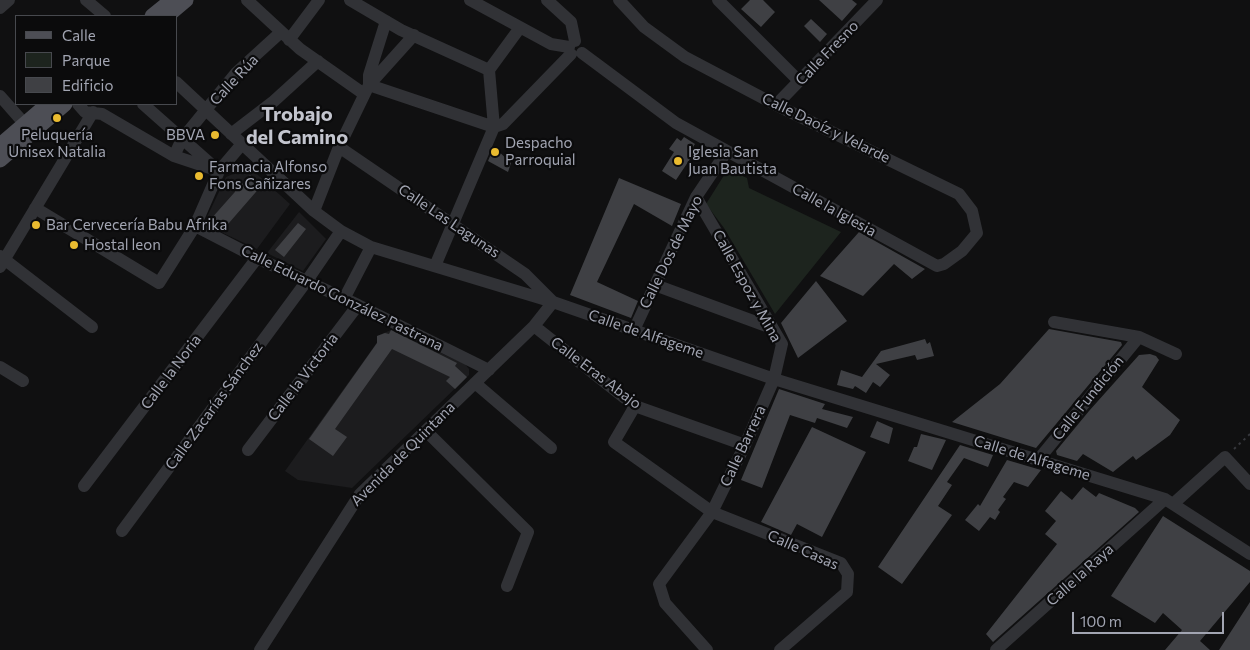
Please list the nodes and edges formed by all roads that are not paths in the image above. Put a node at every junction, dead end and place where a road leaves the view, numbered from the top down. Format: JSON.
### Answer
{"nodes":[{"id":1,"x":8,"y":0,"type":"edge"},
{"id":2,"x":86,"y":0,"type":"edge"},
{"id":3,"x":248,"y":0,"type":"edge"},
{"id":4,"x":319,"y":0,"type":"edge"},
{"id":5,"x":350,"y":0,"type":"edge"},
{"id":6,"x":470,"y":0,"type":"edge"},
{"id":7,"x":547,"y":0,"type":"edge"},
{"id":8,"x":619,"y":0,"type":"edge"},
{"id":9,"x":180,"y":1,"type":"edge"},
{"id":10,"x":872,"y":2,"type":"edge"},
{"id":11,"x":727,"y":3,"type":"edge"},
{"id":12,"x":0,"y":8,"type":"edge"},
{"id":13,"x":104,"y":15,"type":"edge"},
{"id":14,"x":154,"y":15,"type":"edge"},
{"id":15,"x":168,"y":15,"type":"edge"},
{"id":16,"x":386,"y":21,"type":"junction"},
{"id":17,"x":519,"y":29,"type":"junction"},
{"id":18,"x":414,"y":35,"type":"junction"},
{"id":19,"x":285,"y":36,"type":"junction"},
{"id":20,"x":574,"y":49,"type":"junction"},
{"id":21,"x":318,"y":61,"type":"junction"},
{"id":22,"x":488,"y":70,"type":"junction"},
{"id":23,"x":799,"y":81,"type":"junction"},
{"id":24,"x":178,"y":84,"type":"edge"},
{"id":25,"x":367,"y":89,"type":"junction"},
{"id":26,"x":3,"y":104,"type":"edge"},
{"id":27,"x":47,"y":105,"type":"edge"},
{"id":28,"x":63,"y":105,"type":"edge"},
{"id":29,"x":79,"y":105,"type":"edge"},
{"id":30,"x":144,"y":105,"type":"edge"},
{"id":31,"x":776,"y":105,"type":"junction"},
{"id":32,"x":206,"y":110,"type":"junction"},
{"id":33,"x":93,"y":112,"type":"junction"},
{"id":34,"x":494,"y":127,"type":"junction"},
{"id":35,"x":28,"y":128,"type":"junction"},
{"id":36,"x":231,"y":134,"type":"junction"},
{"id":37,"x":182,"y":139,"type":"junction"},
{"id":38,"x":242,"y":144,"type":"junction"},
{"id":39,"x":0,"y":145,"type":"edge"},
{"id":40,"x":340,"y":147,"type":"junction"},
{"id":41,"x":727,"y":151,"type":"junction"},
{"id":42,"x":174,"y":156,"type":"junction"},
{"id":43,"x":0,"y":160,"type":"edge"},
{"id":44,"x":219,"y":172,"type":"junction"},
{"id":45,"x":696,"y":197,"type":"junction"},
{"id":46,"x":35,"y":208,"type":"junction"},
{"id":47,"x":314,"y":211,"type":"junction"},
{"id":48,"x":454,"y":223,"type":"junction"},
{"id":49,"x":195,"y":226,"type":"junction"},
{"id":50,"x":341,"y":230,"type":"junction"},
{"id":51,"x":371,"y":247,"type":"junction"},
{"id":52,"x":257,"y":258,"type":"junction"},
{"id":53,"x":1,"y":261,"type":"edge"},
{"id":54,"x":435,"y":266,"type":"junction"},
{"id":55,"x":937,"y":266,"type":"joint"},
{"id":56,"x":306,"y":282,"type":"junction"},
{"id":57,"x":655,"y":285,"type":"junction"},
{"id":58,"x":344,"y":299,"type":"junction"},
{"id":59,"x":553,"y":302,"type":"junction"},
{"id":60,"x":358,"y":305,"type":"junction"},
{"id":61,"x":1054,"y":322,"type":"dead end"},
{"id":62,"x":534,"y":326,"type":"junction"},
{"id":63,"x":92,"y":328,"type":"dead end"},
{"id":64,"x":772,"y":328,"type":"junction"},
{"id":65,"x":634,"y":330,"type":"junction"},
{"id":66,"x":1138,"y":337,"type":"junction"},
{"id":67,"x":1176,"y":354,"type":"dead end"},
{"id":68,"x":0,"y":367,"type":"edge"},
{"id":69,"x":490,"y":370,"type":"junction"},
{"id":70,"x":774,"y":379,"type":"junction"},
{"id":71,"x":23,"y":381,"type":"dead end"},
{"id":72,"x":475,"y":383,"type":"junction"},
{"id":73,"x":635,"y":406,"type":"junction"},
{"id":74,"x":426,"y":430,"type":"junction"},
{"id":75,"x":746,"y":445,"type":"junction"},
{"id":76,"x":551,"y":448,"type":"dead end"},
{"id":77,"x":248,"y":450,"type":"dead end"},
{"id":78,"x":1038,"y":460,"type":"junction"},
{"id":79,"x":1250,"y":484,"type":"edge"},
{"id":80,"x":84,"y":486,"type":"dead end"},
{"id":81,"x":1169,"y":502,"type":"junction"},
{"id":82,"x":712,"y":512,"type":"junction"},
{"id":83,"x":122,"y":531,"type":"dead end"},
{"id":84,"x":1250,"y":554,"type":"edge"},
{"id":85,"x":507,"y":586,"type":"dead end"},
{"id":86,"x":260,"y":650,"type":"edge"},
{"id":87,"x":707,"y":650,"type":"edge"},
{"id":88,"x":780,"y":650,"type":"edge"},
{"id":89,"x":996,"y":650,"type":"edge"}],
"edges":[{"from":1,"to":12,"type":"street"},
{"from":2,"to":13,"type":"street"},
{"from":3,"to":19,"type":"street"},
{"from":4,"to":19,"type":"street","name":"Calle Rúa"},
{"from":5,"to":16,"type":"street"},
{"from":6,"to":17,"type":"street","name":"Calle la Iglesia"},
{"from":7,"to":20,"type":"street"},
{"from":8,"to":31,"type":"street","name":"Calle Daoíz y Velarde"},
{"from":9,"to":14,"type":"main road"},
{"from":9,"to":15,"type":"main road"},
{"from":10,"to":23,"type":"street","name":"Calle Fresno"},
{"from":11,"to":23,"type":"street"},
{"from":16,"to":18,"type":"street"},
{"from":16,"to":25,"type":"street"},
{"from":17,"to":20,"type":"street","name":"Calle la Iglesia"},
{"from":17,"to":22,"type":"street"},
{"from":18,"to":22,"type":"street"},
{"from":18,"to":25,"type":"street"},
{"from":19,"to":21,"type":"street"},
{"from":19,"to":32,"type":"street","name":"Calle Rúa"},
{"from":20,"to":34,"type":"street"},
{"from":20,"to":41,"type":"street","name":"Calle la Iglesia"},
{"from":21,"to":25,"type":"street"},
{"from":21,"to":36,"type":"street"},
{"from":22,"to":34,"type":"street"},
{"from":23,"to":31,"type":"street","name":"Calle Fresno"},
{"from":24,"to":32,"type":"street","name":"Calle de Alfageme"},
{"from":25,"to":34,"type":"street"},
{"from":25,"to":40,"type":"street"},
{"from":26,"to":35,"type":"street"},
{"from":27,"to":35,"type":"main road"},
{"from":28,"to":35,"type":"main road"},
{"from":29,"to":33,"type":"street"},
{"from":30,"to":37,"type":"street"},
{"from":31,"to":55,"type":"street","name":"Calle Daoíz y Velarde"},
{"from":32,"to":36,"type":"street","name":"Calle de Alfageme"},
{"from":32,"to":37,"type":"street","name":"Calle Rúa"},
{"from":33,"to":42,"type":"street"},
{"from":33,"to":46,"type":"street"},
{"from":34,"to":48,"type":"street"},
{"from":35,"to":39,"type":"main road"},
{"from":35,"to":43,"type":"main road"},
{"from":36,"to":38,"type":"street","name":"Calle de Alfageme"},
{"from":37,"to":42,"type":"street","name":"Calle Rúa"},
{"from":37,"to":44,"type":"street"},
{"from":38,"to":44,"type":"street"},
{"from":38,"to":47,"type":"street","name":"Calle de Alfageme"},
{"from":40,"to":47,"type":"street"},
{"from":40,"to":48,"type":"street","name":"Calle Las Lagunas"},
{"from":41,"to":45,"type":"street","name":"Calle Dos de Mayo"},
{"from":41,"to":55,"type":"street","name":"Calle la Iglesia"},
{"from":42,"to":44,"type":"street"},
{"from":44,"to":49,"type":"street"},
{"from":45,"to":57,"type":"street","name":"Calle Dos de Mayo"},
{"from":45,"to":64,"type":"street","name":"Calle Espoz y Mina"},
{"from":46,"to":49,"type":"street"},
{"from":46,"to":53,"type":"street"},
{"from":47,"to":50,"type":"street","name":"Calle de Alfageme"},
{"from":48,"to":54,"type":"street"},
{"from":48,"to":59,"type":"street","name":"Calle Las Lagunas"},
{"from":49,"to":52,"type":"street","name":"Calle Eduardo González Pastrana"},
{"from":50,"to":51,"type":"street","name":"Calle de Alfageme"},
{"from":50,"to":56,"type":"street","name":"Calle Zacarías Sánchez"},
{"from":51,"to":54,"type":"street","name":"Calle de Alfageme"},
{"from":51,"to":58,"type":"street"},
{"from":52,"to":56,"type":"street","name":"Calle Eduardo González Pastrana"},
{"from":52,"to":80,"type":"street","name":"Calle la Noria"},
{"from":53,"to":63,"type":"street"},
{"from":54,"to":59,"type":"street","name":"Calle de Alfageme"},
{"from":56,"to":58,"type":"street","name":"Calle Eduardo González Pastrana"},
{"from":56,"to":83,"type":"street","name":"Calle Zacarías Sánchez"},
{"from":57,"to":64,"type":"street"},
{"from":57,"to":65,"type":"street","name":"Calle Dos de Mayo"},
{"from":58,"to":60,"type":"street","name":"Calle Eduardo González Pastrana"},
{"from":59,"to":62,"type":"street","name":"Avenida de Quintana"},
{"from":59,"to":65,"type":"street","name":"Calle de Alfageme"},
{"from":60,"to":69,"type":"street","name":"Calle Eduardo González Pastrana"},
{"from":60,"to":77,"type":"street","name":"Calle la Victoria"},
{"from":61,"to":66,"type":"street"},
{"from":62,"to":69,"type":"street","name":"Avenida de Quintana"},
{"from":62,"to":73,"type":"street","name":"Calle Eras Abajo"},
{"from":64,"to":70,"type":"street","name":"Calle Espoz y Mina"},
{"from":65,"to":70,"type":"street","name":"Calle de Alfageme"},
{"from":66,"to":67,"type":"street"},
{"from":66,"to":78,"type":"street","name":"Calle Fundición"},
{"from":68,"to":71,"type":"street"},
{"from":69,"to":72,"type":"street","name":"Avenida de Quintana"},
{"from":70,"to":75,"type":"street","name":"Calle Barrera"},
{"from":70,"to":78,"type":"street","name":"Calle de Alfageme"},
{"from":72,"to":74,"type":"street","name":"Avenida de Quintana"},
{"from":72,"to":76,"type":"street"},
{"from":73,"to":75,"type":"street","name":"Calle Eras Abajo"},
{"from":73,"to":82,"type":"street","name":"Calle Casas"},
{"from":74,"to":85,"type":"street"},
{"from":74,"to":86,"type":"street","name":"Avenida de Quintana"},
{"from":75,"to":82,"type":"street","name":"Calle Barrera"},
{"from":78,"to":81,"type":"street","name":"Calle de Alfageme"},
{"from":79,"to":81,"type":"street","name":"Calle la Raya"},
{"from":81,"to":84,"type":"street","name":"Calle de Alfageme"},
{"from":81,"to":89,"type":"street","name":"Calle la Raya"},
{"from":82,"to":87,"type":"street","name":"Calle Barrera"},
{"from":82,"to":88,"type":"street","name":"Calle Casas"}]}
